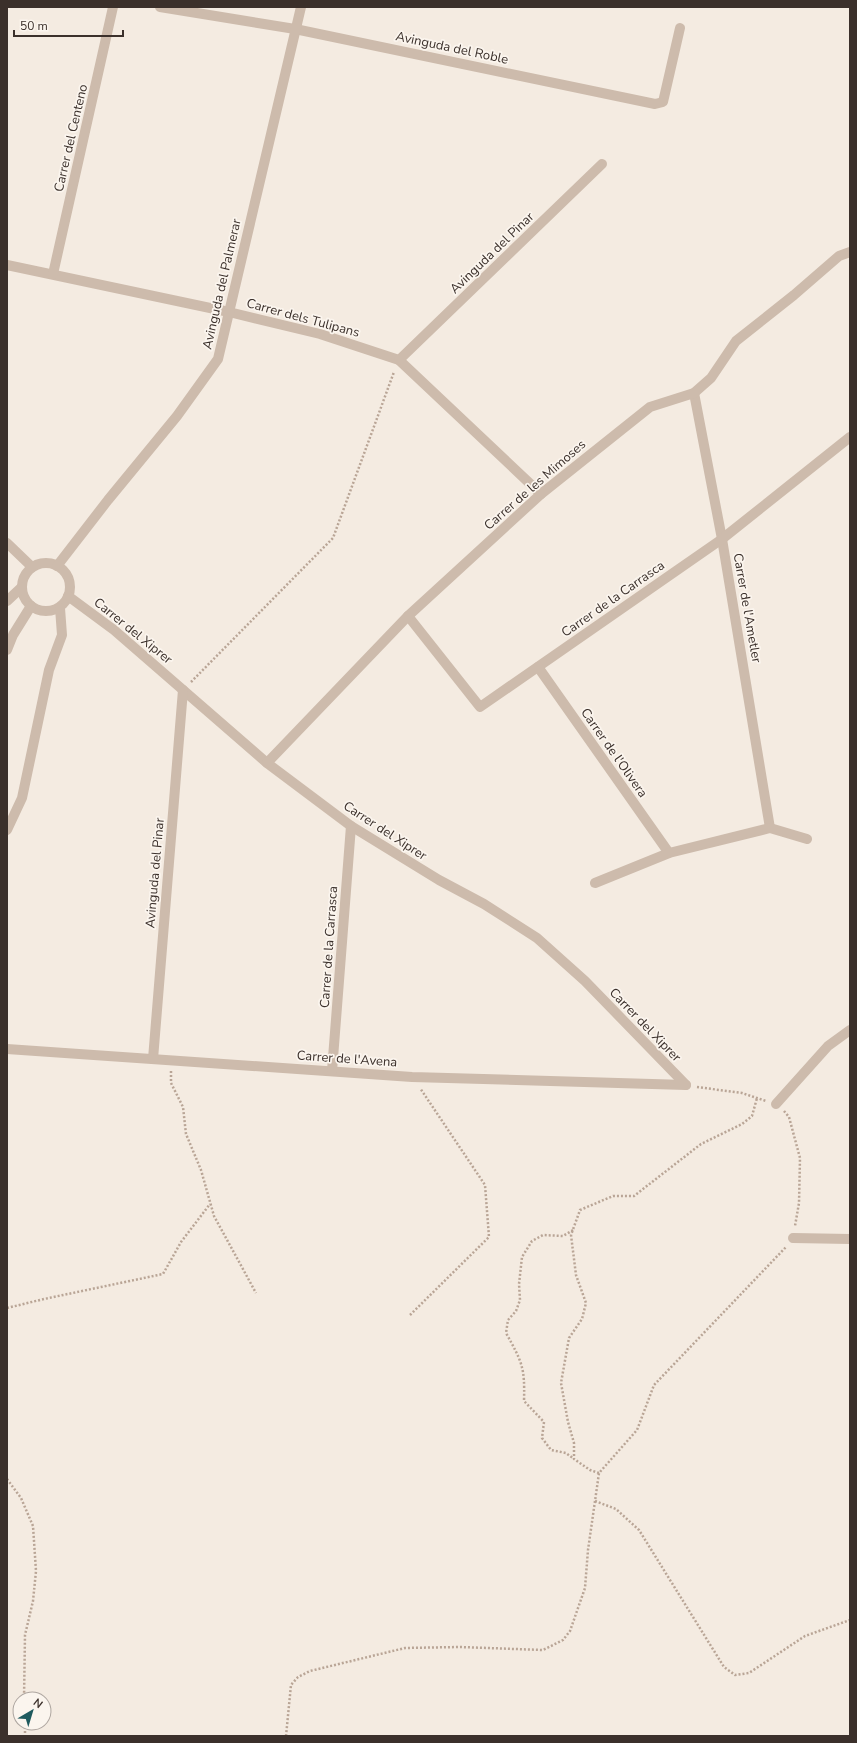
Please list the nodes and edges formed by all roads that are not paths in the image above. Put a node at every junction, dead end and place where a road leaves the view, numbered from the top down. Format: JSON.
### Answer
{"nodes":[{"id":1,"x":113,"y":7,"type":"edge"},
{"id":2,"x":160,"y":7,"type":"edge"},
{"id":3,"x":301,"y":7,"type":"edge"},
{"id":4,"x":680,"y":28,"type":"dead end"},
{"id":5,"x":295,"y":29,"type":"junction"},
{"id":6,"x":602,"y":164,"type":"dead end"},
{"id":7,"x":850,"y":252,"type":"edge"},
{"id":8,"x":7,"y":265,"type":"edge"},
{"id":9,"x":53,"y":274,"type":"junction"},
{"id":10,"x":229,"y":312,"type":"junction"},
{"id":11,"x":399,"y":360,"type":"junction"},
{"id":12,"x":694,"y":393,"type":"junction"},
{"id":13,"x":850,"y":437,"type":"edge"},
{"id":14,"x":541,"y":494,"type":"junction"},
{"id":15,"x":722,"y":539,"type":"junction"},
{"id":16,"x":7,"y":543,"type":"edge"},
{"id":17,"x":57,"y":566,"type":"junction"},
{"id":18,"x":32,"y":567,"type":"junction"},
{"id":19,"x":22,"y":587,"type":"junction"},
{"id":20,"x":68,"y":596,"type":"junction"},
{"id":21,"x":7,"y":601,"type":"edge"},
{"id":22,"x":31,"y":606,"type":"junction"},
{"id":23,"x":60,"y":608,"type":"junction"},
{"id":24,"x":408,"y":616,"type":"junction"},
{"id":25,"x":7,"y":650,"type":"edge"},
{"id":26,"x":538,"y":667,"type":"junction"},
{"id":27,"x":184,"y":690,"type":"junction"},
{"id":28,"x":268,"y":763,"type":"junction"},
{"id":29,"x":351,"y":826,"type":"junction"},
{"id":30,"x":770,"y":828,"type":"junction"},
{"id":31,"x":7,"y":830,"type":"edge"},
{"id":32,"x":807,"y":839,"type":"dead end"},
{"id":33,"x":669,"y":853,"type":"junction"},
{"id":34,"x":595,"y":883,"type":"dead end"},
{"id":35,"x":850,"y":1030,"type":"edge"},
{"id":36,"x":7,"y":1048,"type":"edge"},
{"id":37,"x":153,"y":1059,"type":"junction"},
{"id":38,"x":332,"y":1071,"type":"junction"},
{"id":39,"x":686,"y":1085,"type":"joint"},
{"id":40,"x":776,"y":1104,"type":"road end"},
{"id":41,"x":793,"y":1238,"type":"road end"},
{"id":42,"x":850,"y":1238,"type":"edge"}],
"edges":[{"from":1,"to":9,"type":"street","name":"Carrer del Centeno"},
{"from":2,"to":5,"type":"street","name":"Avinguda del Roble"},
{"from":3,"to":5,"type":"street","name":"Avinguda del Palmerar"},
{"from":4,"to":5,"type":"street","name":"Avinguda del Roble"},
{"from":5,"to":10,"type":"street","name":"Avinguda del Palmerar"},
{"from":6,"to":11,"type":"street","name":"Avinguda del Pinar"},
{"from":7,"to":12,"type":"street","name":"Carrer de les Mimoses"},
{"from":8,"to":9,"type":"street","name":"Carrer dels Tulipans"},
{"from":9,"to":10,"type":"street","name":"Carrer dels Tulipans"},
{"from":10,"to":11,"type":"street","name":"Carrer dels Tulipans"},
{"from":10,"to":17,"type":"street","name":"Avinguda del Palmerar"},
{"from":11,"to":14,"type":"street","name":"Carrer dels Tulipans"},
{"from":12,"to":14,"type":"street","name":"Carrer de les Mimoses"},
{"from":12,"to":15,"type":"street","name":"Carrer de l'Ametler"},
{"from":13,"to":15,"type":"street","name":"Carrer de la Carrasca"},
{"from":14,"to":24,"type":"street","name":"Carrer de les Mimoses"},
{"from":15,"to":26,"type":"street","name":"Carrer de la Carrasca"},
{"from":15,"to":30,"type":"street","name":"Carrer de l'Ametler"},
{"from":16,"to":18,"type":"street"},
{"from":17,"to":18,"type":"street"},
{"from":17,"to":20,"type":"street"},
{"from":18,"to":19,"type":"street"},
{"from":19,"to":21,"type":"street"},
{"from":19,"to":22,"type":"street"},
{"from":20,"to":23,"type":"street"},
{"from":20,"to":27,"type":"street","name":"Carrer del Xiprer"},
{"from":22,"to":23,"type":"street"},
{"from":22,"to":25,"type":"street"},
{"from":23,"to":31,"type":"street"},
{"from":24,"to":26,"type":"street","name":"Carrer de la Carrasca"},
{"from":24,"to":28,"type":"street","name":"Carrer de les Mimoses"},
{"from":26,"to":33,"type":"street","name":"Carrer de l'Olivera"},
{"from":27,"to":28,"type":"street","name":"Carrer del Xiprer"},
{"from":27,"to":37,"type":"street","name":"Avinguda del Pinar"},
{"from":28,"to":29,"type":"street","name":"Carrer del Xiprer"},
{"from":29,"to":38,"type":"street","name":"Carrer de la Carrasca"},
{"from":29,"to":39,"type":"street","name":"Carrer del Xiprer"},
{"from":30,"to":32,"type":"street"},
{"from":30,"to":33,"type":"street"},
{"from":33,"to":34,"type":"street"},
{"from":35,"to":40,"type":"street"},
{"from":36,"to":37,"type":"street","name":"Carrer de l'Avena"},
{"from":37,"to":38,"type":"street","name":"Carrer de l'Avena"},
{"from":38,"to":39,"type":"street","name":"Carrer de l'Avena"},
{"from":41,"to":42,"type":"street"}]}
